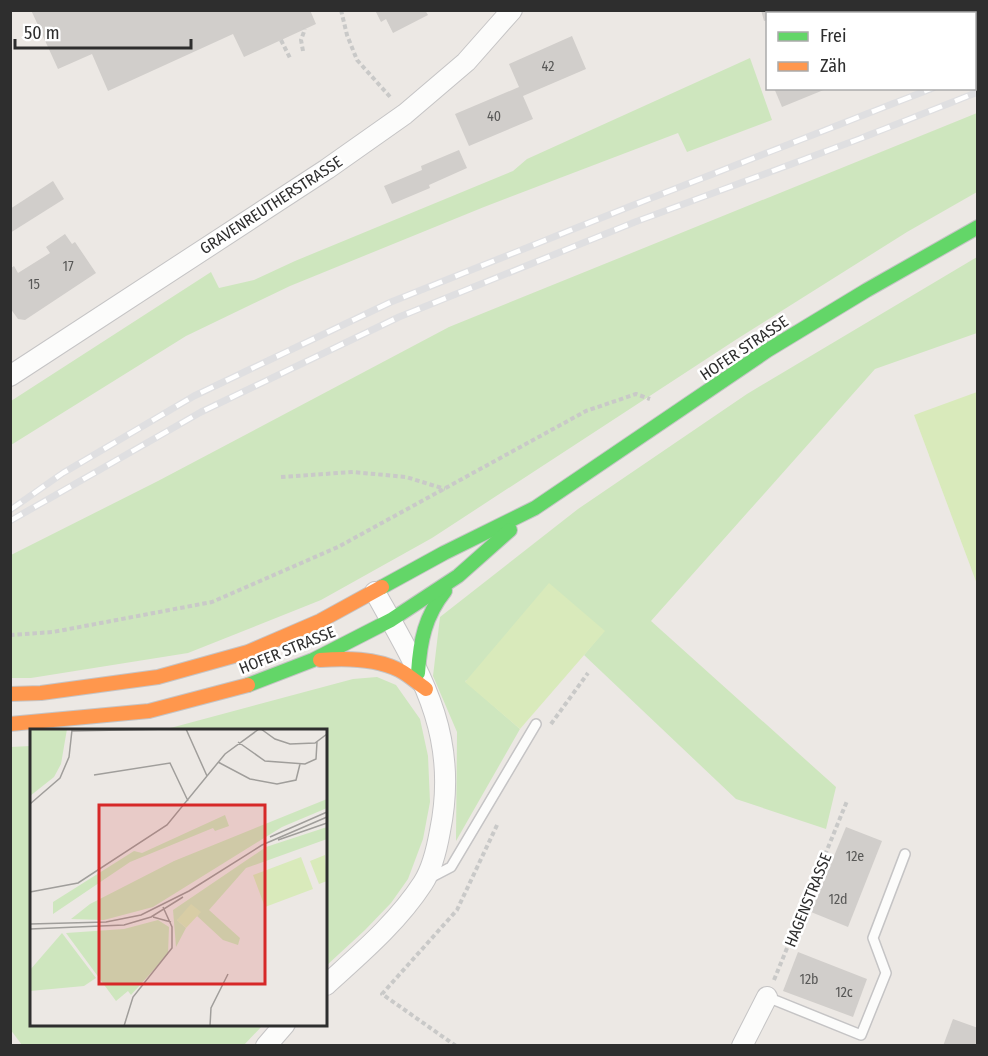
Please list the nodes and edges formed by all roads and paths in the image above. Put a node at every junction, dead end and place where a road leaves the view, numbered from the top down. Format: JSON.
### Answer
{"nodes":[{"id":1,"x":342,"y":10,"type":"edge"},
{"id":2,"x":512,"y":10,"type":"edge"},
{"id":3,"x":304,"y":29,"type":"dead end"},
{"id":4,"x":281,"y":40,"type":"dead end"},
{"id":5,"x":303,"y":51,"type":"dead end"},
{"id":6,"x":290,"y":58,"type":"dead end"},
{"id":7,"x":405,"y":114,"type":"junction"},
{"id":8,"x":975,"y":228,"type":"edge"},
{"id":9,"x":10,"y":376,"type":"edge"},
{"id":10,"x":683,"y":409,"type":"junction"},
{"id":11,"x":281,"y":477,"type":"dead end"},
{"id":12,"x":445,"y":489,"type":"junction"},
{"id":13,"x":535,"y":508,"type":"junction"},
{"id":14,"x":458,"y":576,"type":"junction"},
{"id":15,"x":375,"y":591,"type":"junction"},
{"id":16,"x":391,"y":621,"type":"junction"},
{"id":17,"x":10,"y":635,"type":"edge"},
{"id":18,"x":313,"y":660,"type":"junction"},
{"id":19,"x":588,"y":673,"type":"dead end"},
{"id":20,"x":422,"y":681,"type":"junction"},
{"id":21,"x":10,"y":694,"type":"edge"},
{"id":22,"x":10,"y":724,"type":"edge"},
{"id":23,"x":536,"y":724,"type":"dead end"},
{"id":24,"x":550,"y":726,"type":"dead end"},
{"id":25,"x":847,"y":801,"type":"dead end"},
{"id":26,"x":502,"y":815,"type":"dead end"},
{"id":27,"x":905,"y":854,"type":"dead end"},
{"id":28,"x":424,"y":882,"type":"junction"},
{"id":29,"x":327,"y":984,"type":"edge"},
{"id":30,"x":766,"y":997,"type":"junction"},
{"id":31,"x":283,"y":1026,"type":"edge"},
{"id":32,"x":266,"y":1046,"type":"edge"},
{"id":33,"x":456,"y":1046,"type":"edge"},
{"id":34,"x":742,"y":1046,"type":"edge"}],
"edges":[{"from":1,"to":7,"type":"path"},
{"from":2,"to":7,"type":"street","name":"GRAVENREUTHERSTRASSE"},
{"from":3,"to":5,"type":"path"},
{"from":4,"to":6,"type":"path"},
{"from":7,"to":9,"type":"street","name":"GRAVENREUTHERSTRASSE"},
{"from":8,"to":10,"type":"main road","name":"HOFER STRASSE"},
{"from":10,"to":12,"type":"path"},
{"from":10,"to":13,"type":"main road","name":"HOFER STRASSE"},
{"from":11,"to":12,"type":"path"},
{"from":12,"to":17,"type":"path"},
{"from":13,"to":14,"type":"main road","name":"HOFER STRASSE"},
{"from":13,"to":15,"type":"main road","name":"HOFER STRASSE"},
{"from":14,"to":16,"type":"main road","name":"HOFER STRASSE"},
{"from":14,"to":20,"type":"main road"},
{"from":15,"to":16,"type":"street"},
{"from":15,"to":21,"type":"main road","name":"HOFER STRASSE"},
{"from":16,"to":18,"type":"main road","name":"HOFER STRASSE"},
{"from":16,"to":20,"type":"street"},
{"from":18,"to":20,"type":"main road"},
{"from":18,"to":22,"type":"main road","name":"HOFER STRASSE"},
{"from":19,"to":24,"type":"path"},
{"from":20,"to":28,"type":"street"},
{"from":23,"to":28,"type":"lane"},
{"from":25,"to":30,"type":"path","name":"HAGENSTRASSE"},
{"from":26,"to":33,"type":"path"},
{"from":27,"to":30,"type":"lane"},
{"from":28,"to":29,"type":"street"},
{"from":30,"to":34,"type":"street"},
{"from":31,"to":32,"type":"street"}]}
